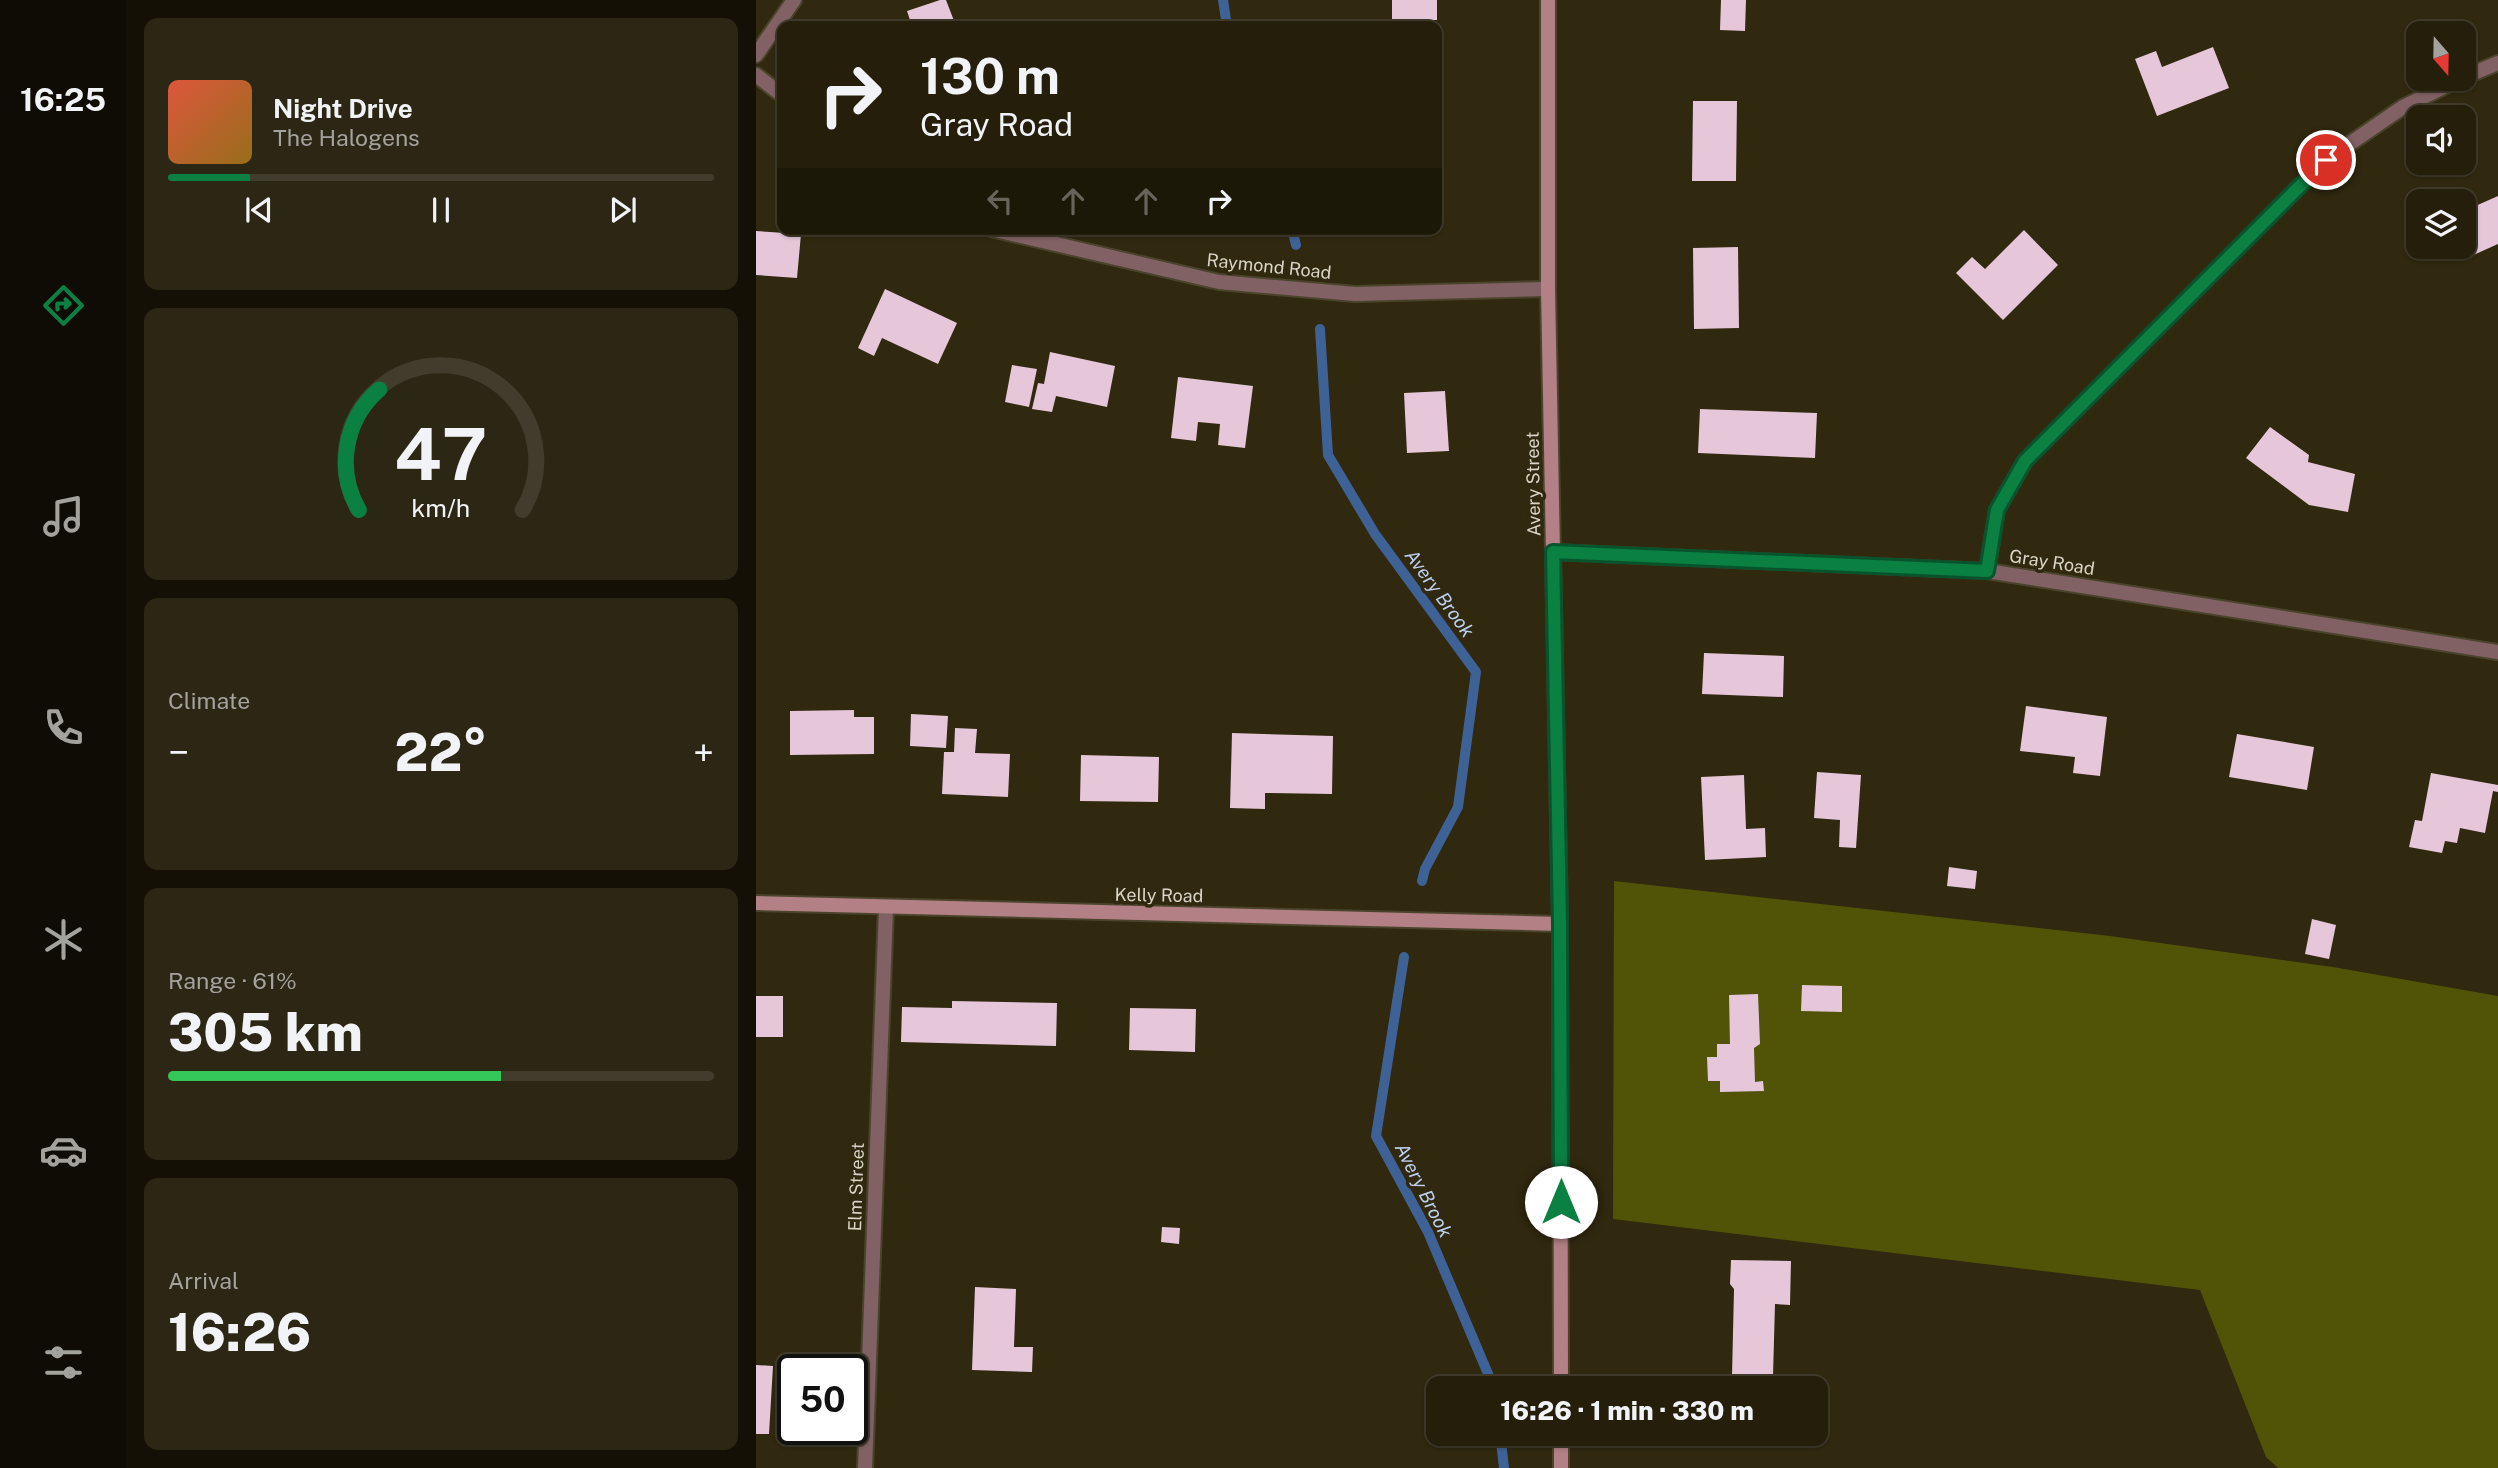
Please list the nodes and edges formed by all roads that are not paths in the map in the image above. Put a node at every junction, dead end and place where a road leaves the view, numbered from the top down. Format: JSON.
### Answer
{"nodes":[{"id":1,"x":794,"y":0,"type":"edge"},
{"id":2,"x":1548,"y":0,"type":"edge"},
{"id":3,"x":779,"y":21,"type":"edge"},
{"id":4,"x":777,"y":25,"type":"edge"},
{"id":5,"x":756,"y":55,"type":"edge"},
{"id":6,"x":2498,"y":63,"type":"edge"},
{"id":7,"x":2476,"y":72,"type":"edge"},
{"id":8,"x":756,"y":75,"type":"edge"},
{"id":9,"x":777,"y":91,"type":"edge"},
{"id":10,"x":2436,"y":91,"type":"edge"},
{"id":11,"x":1017,"y":235,"type":"edge"},
{"id":12,"x":1548,"y":289,"type":"junction"},
{"id":13,"x":1553,"y":552,"type":"junction"},
{"id":14,"x":1987,"y":571,"type":"junction"},
{"id":15,"x":2498,"y":652,"type":"edge"},
{"id":16,"x":756,"y":903,"type":"edge"},
{"id":17,"x":886,"y":908,"type":"junction"},
{"id":18,"x":1560,"y":924,"type":"junction"},
{"id":19,"x":1561,"y":1376,"type":"edge"},
{"id":20,"x":1561,"y":1446,"type":"edge"},
{"id":21,"x":865,"y":1468,"type":"edge"},
{"id":22,"x":1561,"y":1468,"type":"edge"}],
"edges":[{"from":1,"to":3,"type":"street"},
{"from":2,"to":12,"type":"main road","name":"Avery Street"},
{"from":4,"to":5,"type":"street"},
{"from":6,"to":7,"type":"street"},
{"from":8,"to":9,"type":"street"},
{"from":10,"to":14,"type":"street"},
{"from":11,"to":12,"type":"street","name":"Raymond Road"},
{"from":12,"to":13,"type":"main road","name":"Avery Street"},
{"from":13,"to":14,"type":"street","name":"Gray Road"},
{"from":13,"to":18,"type":"main road","name":"Avery Street"},
{"from":14,"to":15,"type":"street","name":"Gray Road"},
{"from":16,"to":17,"type":"main road","name":"Kelly Road"},
{"from":17,"to":18,"type":"main road","name":"Kelly Road"},
{"from":17,"to":21,"type":"street","name":"Elm Street"},
{"from":18,"to":19,"type":"main road","name":"Avery Street"},
{"from":20,"to":22,"type":"main road"}]}
